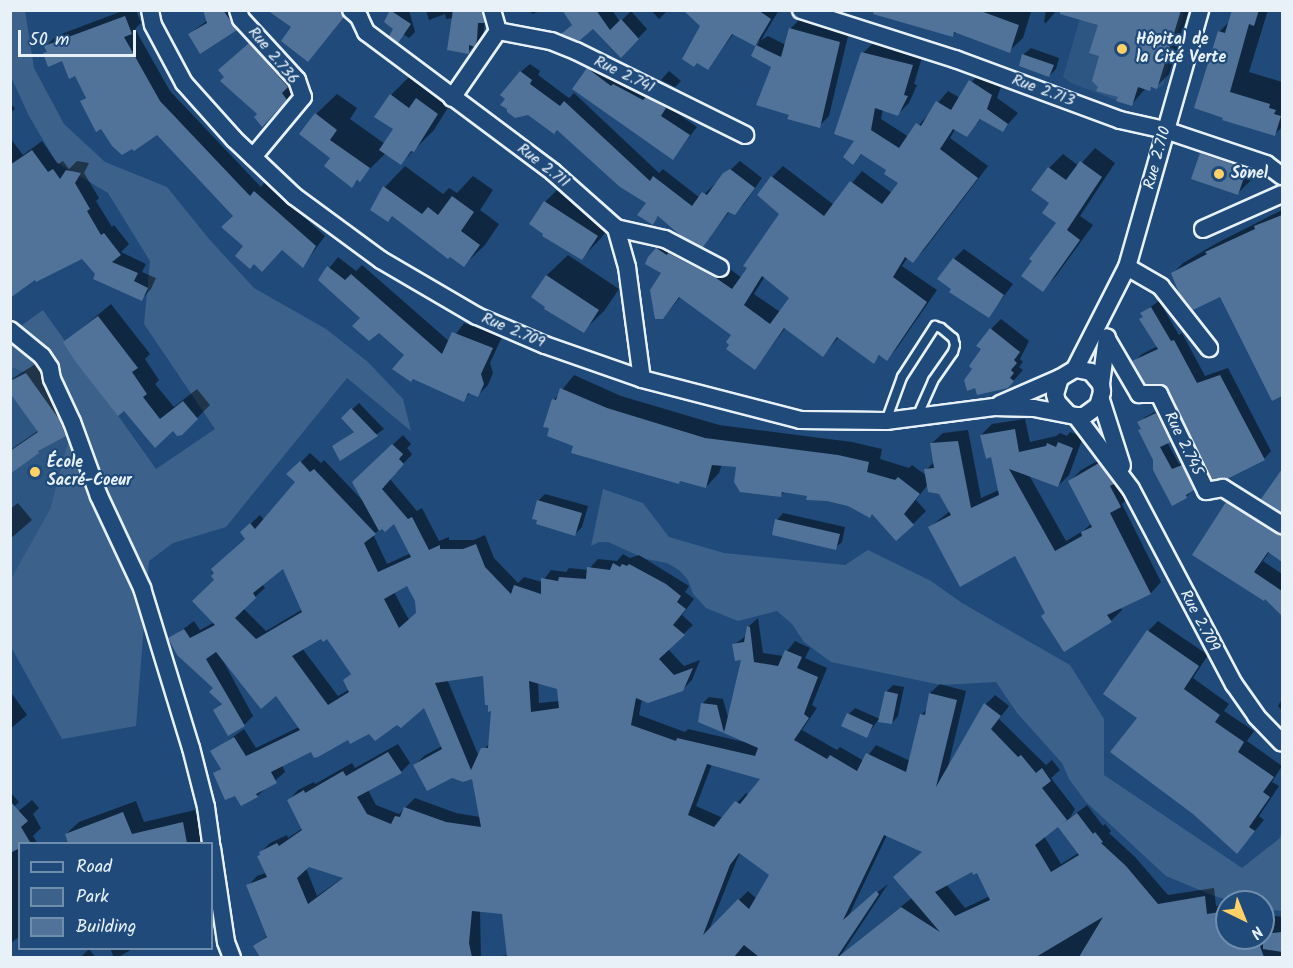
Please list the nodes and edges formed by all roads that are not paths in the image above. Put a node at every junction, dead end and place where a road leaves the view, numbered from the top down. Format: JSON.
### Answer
{"nodes":[{"id":1,"x":150,"y":10,"type":"edge"},
{"id":2,"x":238,"y":10,"type":"edge"},
{"id":3,"x":351,"y":10,"type":"edge"},
{"id":4,"x":492,"y":10,"type":"edge"},
{"id":5,"x":1200,"y":10,"type":"edge"},
{"id":6,"x":805,"y":11,"type":"edge"},
{"id":7,"x":498,"y":31,"type":"junction"},
{"id":8,"x":452,"y":98,"type":"junction"},
{"id":9,"x":1165,"y":130,"type":"junction"},
{"id":10,"x":745,"y":135,"type":"dead end"},
{"id":11,"x":254,"y":157,"type":"junction"},
{"id":12,"x":1282,"y":176,"type":"edge"},
{"id":13,"x":1282,"y":194,"type":"edge"},
{"id":14,"x":616,"y":228,"type":"junction"},
{"id":15,"x":1203,"y":229,"type":"dead end"},
{"id":16,"x":1127,"y":267,"type":"junction"},
{"id":17,"x":720,"y":268,"type":"dead end"},
{"id":18,"x":1109,"y":303,"type":"junction"},
{"id":19,"x":10,"y":330,"type":"edge"},
{"id":20,"x":1107,"y":339,"type":"junction"},
{"id":21,"x":1209,"y":348,"type":"dead end"},
{"id":22,"x":1075,"y":369,"type":"junction"},
{"id":23,"x":1060,"y":378,"type":"junction"},
{"id":24,"x":642,"y":379,"type":"junction"},
{"id":25,"x":1101,"y":392,"type":"junction"},
{"id":26,"x":994,"y":407,"type":"junction"},
{"id":27,"x":1068,"y":412,"type":"junction"},
{"id":28,"x":917,"y":418,"type":"junction"},
{"id":29,"x":886,"y":421,"type":"junction"},
{"id":30,"x":1131,"y":489,"type":"junction"},
{"id":31,"x":1282,"y":525,"type":"edge"},
{"id":32,"x":1282,"y":743,"type":"edge"},
{"id":33,"x":211,"y":842,"type":"edge"},
{"id":34,"x":213,"y":854,"type":"edge"},
{"id":35,"x":231,"y":957,"type":"edge"}],
"edges":[{"from":1,"to":11,"type":"street","name":"Rue 2.709"},
{"from":2,"to":11,"type":"street","name":"Rue 2.736"},
{"from":3,"to":8,"type":"street","name":"Rue 2.711"},
{"from":4,"to":7,"type":"street"},
{"from":5,"to":9,"type":"street","name":"Rue 2.710"},
{"from":6,"to":9,"type":"street","name":"Rue 2.713"},
{"from":7,"to":8,"type":"street"},
{"from":7,"to":10,"type":"street","name":"Rue 2.741"},
{"from":8,"to":14,"type":"street","name":"Rue 2.711"},
{"from":9,"to":12,"type":"street","name":"Rue 2.713"},
{"from":9,"to":16,"type":"street","name":"Rue 2.710"},
{"from":11,"to":24,"type":"street","name":"Rue 2.709"},
{"from":13,"to":15,"type":"street"},
{"from":14,"to":17,"type":"street"},
{"from":14,"to":24,"type":"street"},
{"from":16,"to":18,"type":"street","name":"Rue 2.710"},
{"from":16,"to":21,"type":"street"},
{"from":18,"to":20,"type":"street","name":"Rue 2.710"},
{"from":18,"to":22,"type":"street","name":"Rue 2.710"},
{"from":19,"to":33,"type":"street"},
{"from":20,"to":25,"type":"street","name":"Rue 2.710"},
{"from":20,"to":31,"type":"street","name":"Rue 2.745"},
{"from":22,"to":23,"type":"street"},
{"from":22,"to":25,"type":"street"},
{"from":23,"to":26,"type":"street","name":"Rue 2.709"},
{"from":23,"to":27,"type":"street"},
{"from":24,"to":29,"type":"street","name":"Rue 2.709"},
{"from":25,"to":27,"type":"street"},
{"from":25,"to":30,"type":"street","name":"Rue 2.709"},
{"from":26,"to":27,"type":"street","name":"Rue 2.709"},
{"from":26,"to":28,"type":"street","name":"Rue 2.709"},
{"from":27,"to":30,"type":"street","name":"Rue 2.709"},
{"from":28,"to":29,"type":"street","name":"Rue 2.709"},
{"from":28,"to":29,"type":"lane"},
{"from":30,"to":32,"type":"street","name":"Rue 2.709"},
{"from":34,"to":35,"type":"street"}]}
